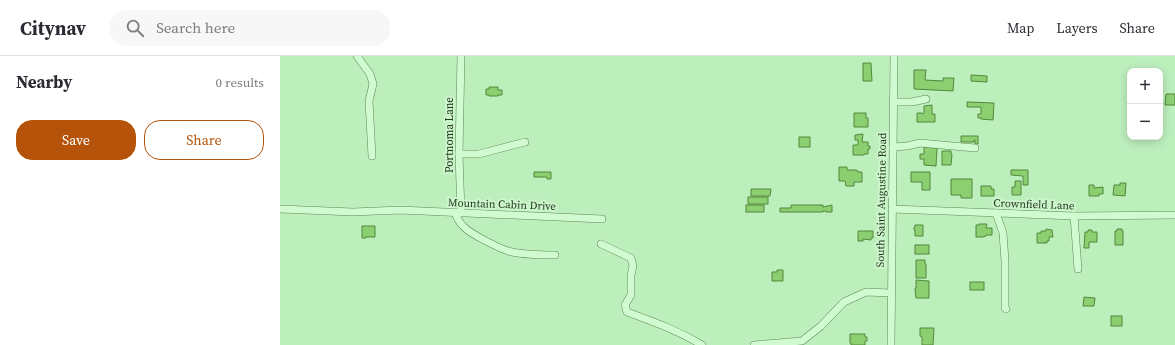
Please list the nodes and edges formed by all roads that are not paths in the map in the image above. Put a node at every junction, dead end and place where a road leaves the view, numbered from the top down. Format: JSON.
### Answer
{"nodes":[{"id":1,"x":357,"y":56,"type":"edge"},
{"id":2,"x":461,"y":56,"type":"edge"},
{"id":3,"x":894,"y":56,"type":"edge"},
{"id":4,"x":926,"y":99,"type":"dead end"},
{"id":5,"x":893,"y":102,"type":"junction"},
{"id":6,"x":525,"y":142,"type":"dead end"},
{"id":7,"x":893,"y":147,"type":"junction"},
{"id":8,"x":976,"y":148,"type":"dead end"},
{"id":9,"x":459,"y":154,"type":"junction"},
{"id":10,"x":372,"y":156,"type":"dead end"},
{"id":11,"x":280,"y":209,"type":"edge"},
{"id":12,"x":892,"y":209,"type":"junction"},
{"id":13,"x":458,"y":213,"type":"junction"},
{"id":14,"x":996,"y":213,"type":"junction"},
{"id":15,"x":1175,"y":215,"type":"edge"},
{"id":16,"x":1074,"y":216,"type":"junction"},
{"id":17,"x":602,"y":219,"type":"dead end"},
{"id":18,"x":601,"y":244,"type":"dead end"},
{"id":19,"x":555,"y":255,"type":"dead end"},
{"id":20,"x":1078,"y":269,"type":"dead end"},
{"id":21,"x":891,"y":293,"type":"junction"},
{"id":22,"x":1006,"y":309,"type":"dead end"},
{"id":23,"x":702,"y":345,"type":"edge"},
{"id":24,"x":754,"y":345,"type":"edge"},
{"id":25,"x":891,"y":345,"type":"edge"}],
"edges":[{"from":1,"to":10,"type":"street"},
{"from":2,"to":9,"type":"street","name":"Portnoma Lane"},
{"from":3,"to":5,"type":"street","name":"South Saint Augustine Road"},
{"from":4,"to":5,"type":"street"},
{"from":5,"to":7,"type":"street","name":"South Saint Augustine Road"},
{"from":6,"to":9,"type":"street"},
{"from":7,"to":8,"type":"street"},
{"from":7,"to":12,"type":"street","name":"South Saint Augustine Road"},
{"from":9,"to":13,"type":"street","name":"Portnoma Lane"},
{"from":11,"to":13,"type":"street","name":"Mountain Cabin Drive"},
{"from":12,"to":14,"type":"street","name":"Crownfield Lane"},
{"from":12,"to":21,"type":"street","name":"South Saint Augustine Road"},
{"from":13,"to":17,"type":"street","name":"Mountain Cabin Drive"},
{"from":13,"to":19,"type":"street"},
{"from":14,"to":16,"type":"street","name":"Crownfield Lane"},
{"from":14,"to":22,"type":"street"},
{"from":15,"to":16,"type":"street","name":"Crownfield Lane"},
{"from":16,"to":20,"type":"street"},
{"from":18,"to":23,"type":"street"},
{"from":21,"to":24,"type":"street"},
{"from":21,"to":25,"type":"street","name":"South Saint Augustine Road"}]}
